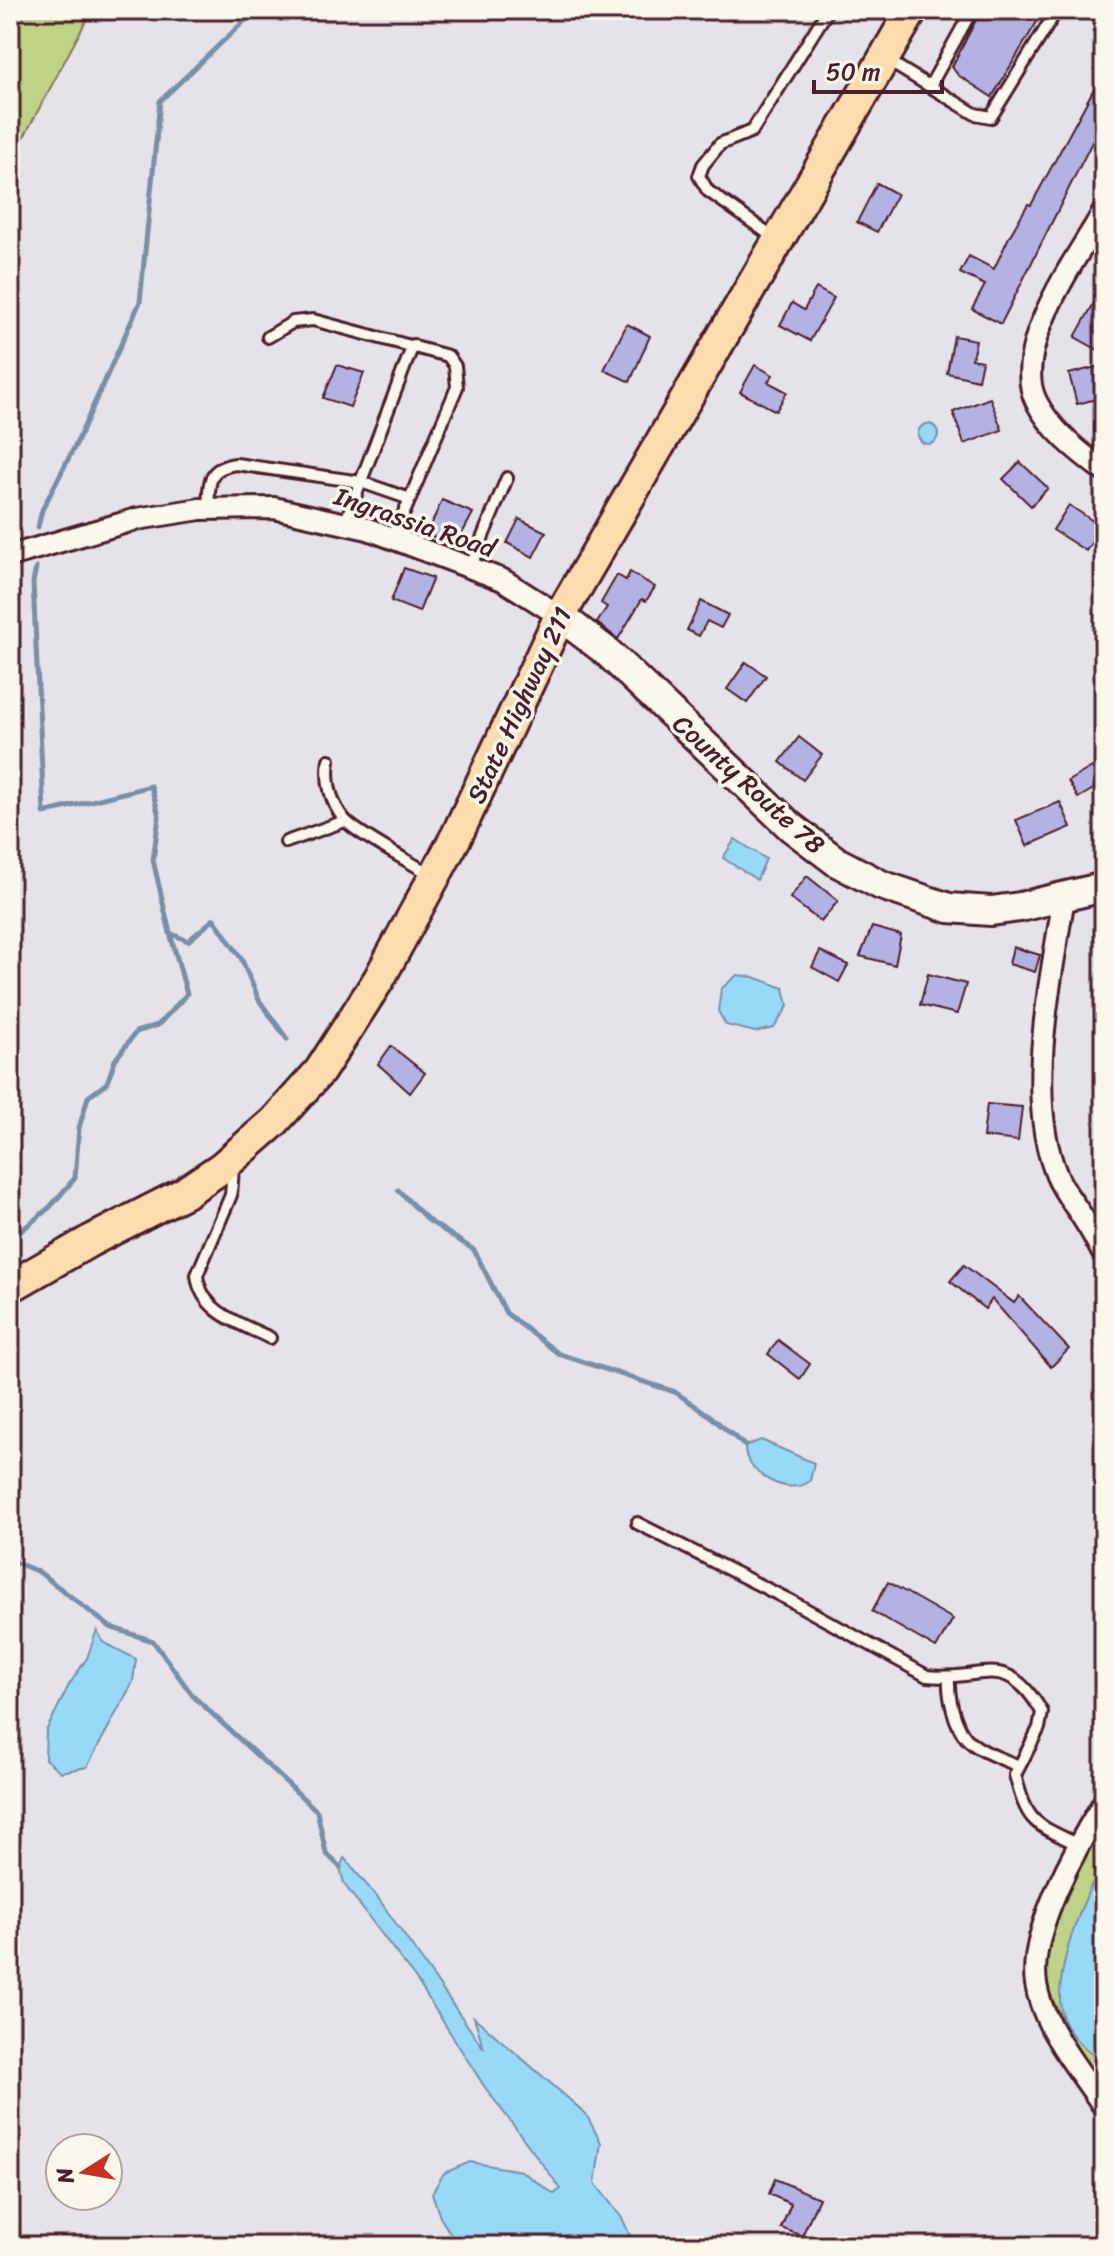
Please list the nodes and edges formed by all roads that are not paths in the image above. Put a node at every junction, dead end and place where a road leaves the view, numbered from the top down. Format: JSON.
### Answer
{"nodes":[{"id":1,"x":828,"y":10,"type":"edge"},
{"id":2,"x":912,"y":10,"type":"edge"},
{"id":3,"x":972,"y":10,"type":"edge"},
{"id":4,"x":1057,"y":10,"type":"edge"},
{"id":5,"x":883,"y":58,"type":"junction"},
{"id":6,"x":930,"y":86,"type":"junction"},
{"id":7,"x":1104,"y":211,"type":"edge"},
{"id":8,"x":778,"y":241,"type":"junction"},
{"id":9,"x":268,"y":337,"type":"dead end"},
{"id":10,"x":413,"y":345,"type":"junction"},
{"id":11,"x":1104,"y":471,"type":"edge"},
{"id":12,"x":507,"y":478,"type":"dead end"},
{"id":13,"x":361,"y":482,"type":"junction"},
{"id":14,"x":410,"y":499,"type":"junction"},
{"id":15,"x":208,"y":508,"type":"junction"},
{"id":16,"x":345,"y":523,"type":"junction"},
{"id":17,"x":393,"y":539,"type":"junction"},
{"id":18,"x":10,"y":556,"type":"edge"},
{"id":19,"x":470,"y":568,"type":"junction"},
{"id":20,"x":560,"y":616,"type":"junction"},
{"id":21,"x":329,"y":760,"type":"dead end"},
{"id":22,"x":345,"y":821,"type":"junction"},
{"id":23,"x":286,"y":842,"type":"dead end"},
{"id":24,"x":435,"y":877,"type":"junction"},
{"id":25,"x":1104,"y":887,"type":"edge"},
{"id":26,"x":1064,"y":897,"type":"junction"},
{"id":27,"x":234,"y":1158,"type":"junction"},
{"id":28,"x":1104,"y":1255,"type":"edge"},
{"id":29,"x":10,"y":1287,"type":"edge"},
{"id":30,"x":270,"y":1338,"type":"dead end"},
{"id":31,"x":637,"y":1523,"type":"dead end"},
{"id":32,"x":949,"y":1678,"type":"junction"},
{"id":33,"x":1019,"y":1766,"type":"junction"},
{"id":34,"x":1104,"y":1802,"type":"edge"},
{"id":35,"x":1077,"y":1844,"type":"junction"},
{"id":36,"x":1104,"y":2107,"type":"edge"}],
"edges":[{"from":1,"to":8,"type":"lane"},
{"from":2,"to":5,"type":"main road","name":"State Highway 211"},
{"from":3,"to":6,"type":"lane"},
{"from":4,"to":6,"type":"lane"},
{"from":5,"to":6,"type":"lane"},
{"from":5,"to":8,"type":"main road","name":"State Highway 211"},
{"from":7,"to":11,"type":"street"},
{"from":8,"to":20,"type":"main road","name":"State Highway 211"},
{"from":9,"to":10,"type":"lane"},
{"from":10,"to":13,"type":"lane"},
{"from":10,"to":14,"type":"lane"},
{"from":12,"to":19,"type":"lane"},
{"from":13,"to":14,"type":"lane"},
{"from":13,"to":15,"type":"lane"},
{"from":13,"to":16,"type":"lane"},
{"from":14,"to":17,"type":"lane"},
{"from":15,"to":16,"type":"street","name":"Ingrassia Road"},
{"from":15,"to":18,"type":"street","name":"Ingrassia Road"},
{"from":16,"to":17,"type":"street","name":"Ingrassia Road"},
{"from":17,"to":19,"type":"street","name":"Ingrassia Road"},
{"from":19,"to":20,"type":"street","name":"Ingrassia Road"},
{"from":20,"to":24,"type":"main road","name":"State Highway 211"},
{"from":20,"to":26,"type":"street","name":"County Route 78"},
{"from":21,"to":22,"type":"lane"},
{"from":22,"to":23,"type":"lane"},
{"from":22,"to":24,"type":"lane"},
{"from":24,"to":27,"type":"main road","name":"State Highway 211"},
{"from":25,"to":26,"type":"street","name":"County Route 78"},
{"from":26,"to":28,"type":"street"},
{"from":27,"to":29,"type":"main road","name":"State Highway 211"},
{"from":27,"to":30,"type":"lane"},
{"from":31,"to":32,"type":"lane"},
{"from":32,"to":33,"type":"lane"},
{"from":32,"to":33,"type":"lane"},
{"from":33,"to":35,"type":"lane"},
{"from":34,"to":35,"type":"street"},
{"from":35,"to":36,"type":"street"}]}
